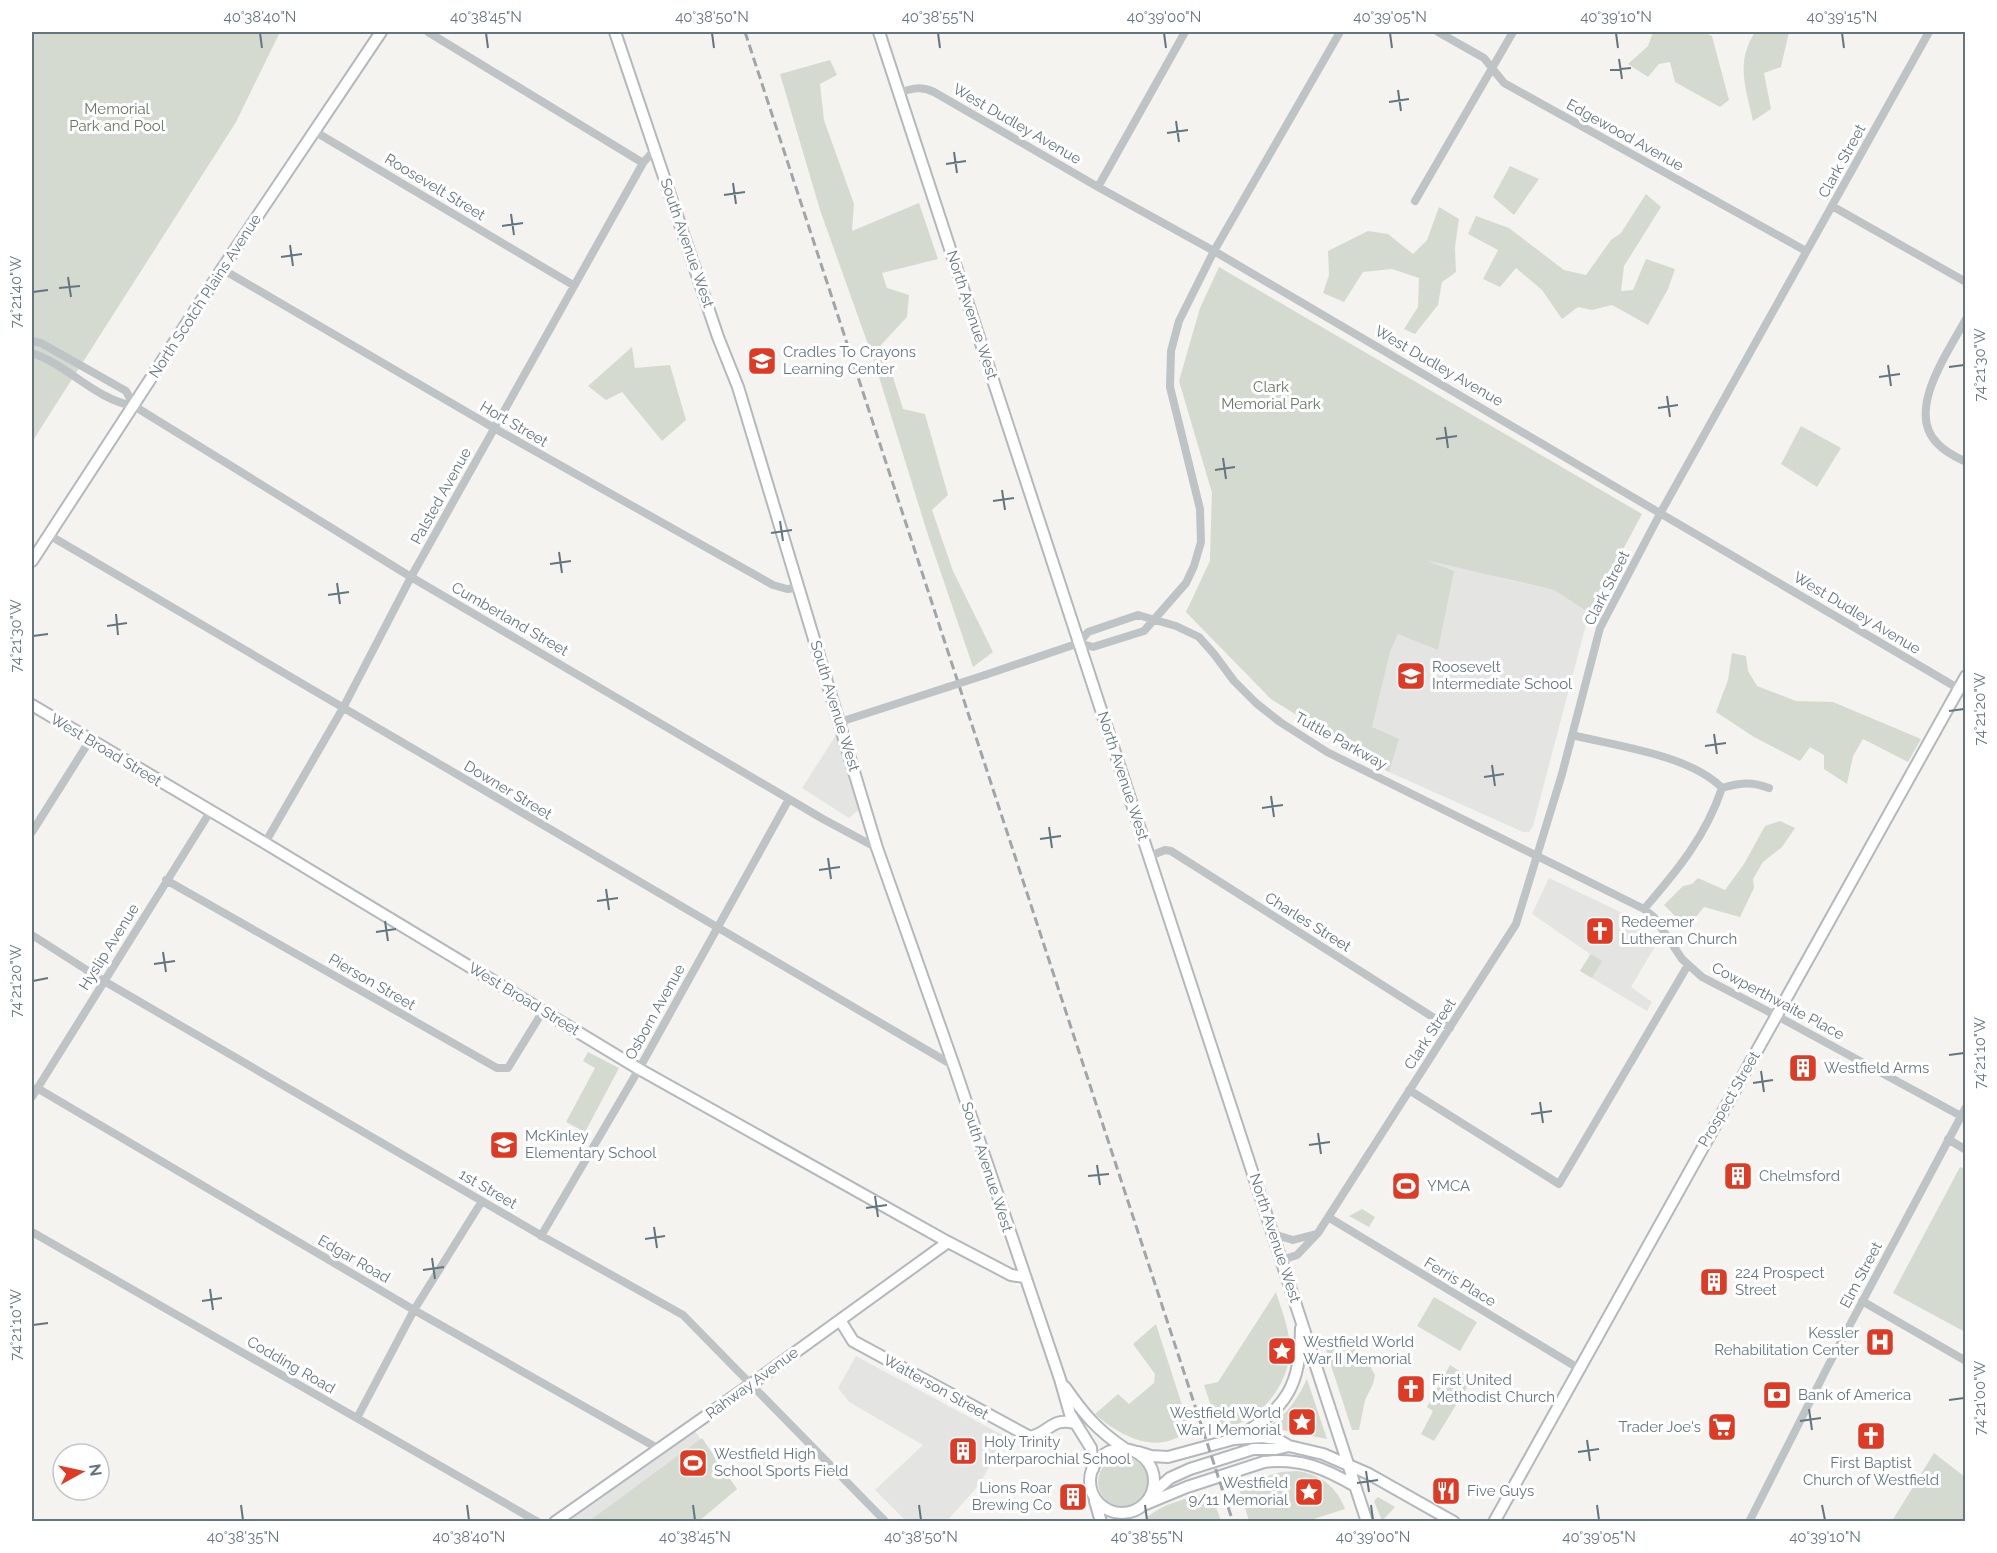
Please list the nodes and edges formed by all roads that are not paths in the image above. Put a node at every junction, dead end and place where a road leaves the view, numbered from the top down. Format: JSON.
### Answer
{"nodes":[{"id":1,"x":381,"y":32,"type":"edge"},
{"id":2,"x":428,"y":32,"type":"edge"},
{"id":3,"x":615,"y":32,"type":"edge"},
{"id":4,"x":879,"y":32,"type":"edge"},
{"id":5,"x":1340,"y":32,"type":"edge"},
{"id":6,"x":1438,"y":32,"type":"edge"},
{"id":7,"x":1513,"y":32,"type":"edge"},
{"id":8,"x":1929,"y":32,"type":"edge"},
{"id":9,"x":1181,"y":33,"type":"edge"},
{"id":10,"x":1493,"y":69,"type":"junction"},
{"id":11,"x":899,"y":93,"type":"junction"},
{"id":12,"x":314,"y":130,"type":"junction"},
{"id":13,"x":655,"y":149,"type":"junction"},
{"id":14,"x":643,"y":163,"type":"junction"},
{"id":15,"x":1098,"y":186,"type":"junction"},
{"id":16,"x":1415,"y":201,"type":"dead end"},
{"id":17,"x":1833,"y":206,"type":"junction"},
{"id":18,"x":1214,"y":251,"type":"junction"},
{"id":19,"x":1806,"y":251,"type":"junction"},
{"id":20,"x":222,"y":268,"type":"junction"},
{"id":21,"x":1965,"y":282,"type":"edge"},
{"id":22,"x":573,"y":285,"type":"junction"},
{"id":23,"x":1965,"y":319,"type":"edge"},
{"id":24,"x":32,"y":341,"type":"edge"},
{"id":25,"x":32,"y":353,"type":"edge"},
{"id":26,"x":134,"y":406,"type":"junction"},
{"id":27,"x":494,"y":428,"type":"junction"},
{"id":28,"x":1965,"y":462,"type":"edge"},
{"id":29,"x":1661,"y":512,"type":"junction"},
{"id":30,"x":49,"y":535,"type":"junction"},
{"id":31,"x":32,"y":561,"type":"edge"},
{"id":32,"x":411,"y":577,"type":"junction"},
{"id":33,"x":798,"y":588,"type":"junction"},
{"id":34,"x":1155,"y":620,"type":"junction"},
{"id":35,"x":1079,"y":643,"type":"junction"},
{"id":36,"x":1965,"y":676,"type":"edge"},
{"id":37,"x":1962,"y":691,"type":"edge"},
{"id":38,"x":32,"y":705,"type":"edge"},
{"id":39,"x":343,"y":708,"type":"junction"},
{"id":40,"x":840,"y":722,"type":"junction"},
{"id":41,"x":1572,"y":735,"type":"junction"},
{"id":42,"x":90,"y":740,"type":"junction"},
{"id":43,"x":1722,"y":788,"type":"junction"},
{"id":44,"x":1769,"y":788,"type":"dead end"},
{"id":45,"x":789,"y":799,"type":"junction"},
{"id":46,"x":210,"y":812,"type":"junction"},
{"id":47,"x":32,"y":832,"type":"edge"},
{"id":48,"x":265,"y":843,"type":"junction"},
{"id":49,"x":877,"y":848,"type":"junction"},
{"id":50,"x":1150,"y":856,"type":"junction"},
{"id":51,"x":1537,"y":857,"type":"junction"},
{"id":52,"x":166,"y":880,"type":"junction"},
{"id":53,"x":1644,"y":909,"type":"junction"},
{"id":54,"x":718,"y":929,"type":"junction"},
{"id":55,"x":32,"y":935,"type":"edge"},
{"id":56,"x":1688,"y":965,"type":"junction"},
{"id":57,"x":104,"y":981,"type":"junction"},
{"id":58,"x":543,"y":1011,"type":"junction"},
{"id":59,"x":1778,"y":1016,"type":"junction"},
{"id":60,"x":1450,"y":1028,"type":"junction"},
{"id":61,"x":954,"y":1066,"type":"junction"},
{"id":62,"x":639,"y":1069,"type":"junction"},
{"id":63,"x":37,"y":1089,"type":"junction"},
{"id":64,"x":1409,"y":1090,"type":"junction"},
{"id":65,"x":32,"y":1097,"type":"edge"},
{"id":66,"x":1965,"y":1107,"type":"edge"},
{"id":67,"x":1961,"y":1116,"type":"junction"},
{"id":68,"x":1948,"y":1139,"type":"junction"},
{"id":69,"x":1965,"y":1150,"type":"edge"},
{"id":70,"x":482,"y":1201,"type":"junction"},
{"id":71,"x":1328,"y":1217,"type":"junction"},
{"id":72,"x":32,"y":1232,"type":"edge"},
{"id":73,"x":1318,"y":1233,"type":"junction"},
{"id":74,"x":1273,"y":1234,"type":"junction"},
{"id":75,"x":541,"y":1236,"type":"junction"},
{"id":76,"x":948,"y":1242,"type":"junction"},
{"id":77,"x":1281,"y":1260,"type":"junction"},
{"id":78,"x":1024,"y":1277,"type":"junction"},
{"id":79,"x":1862,"y":1301,"type":"junction"},
{"id":80,"x":414,"y":1310,"type":"junction"},
{"id":81,"x":1301,"y":1319,"type":"junction"},
{"id":82,"x":840,"y":1320,"type":"junction"},
{"id":83,"x":1965,"y":1361,"type":"edge"},
{"id":84,"x":1578,"y":1368,"type":"junction"},
{"id":85,"x":1060,"y":1379,"type":"junction"},
{"id":86,"x":750,"y":1386,"type":"junction"},
{"id":87,"x":357,"y":1418,"type":"junction"},
{"id":88,"x":1074,"y":1423,"type":"junction"},
{"id":89,"x":1234,"y":1439,"type":"junction"},
{"id":90,"x":1288,"y":1446,"type":"junction"},
{"id":91,"x":1124,"y":1448,"type":"junction"},
{"id":92,"x":659,"y":1449,"type":"junction"},
{"id":93,"x":1138,"y":1452,"type":"junction"},
{"id":94,"x":1348,"y":1465,"type":"junction"},
{"id":95,"x":1093,"y":1469,"type":"junction"},
{"id":96,"x":1355,"y":1486,"type":"junction"},
{"id":97,"x":1095,"y":1498,"type":"junction"},
{"id":98,"x":1146,"y":1503,"type":"junction"},
{"id":99,"x":538,"y":1521,"type":"edge"},
{"id":100,"x":555,"y":1521,"type":"edge"},
{"id":101,"x":886,"y":1521,"type":"edge"},
{"id":102,"x":1101,"y":1521,"type":"edge"},
{"id":103,"x":1132,"y":1521,"type":"edge"},
{"id":104,"x":1367,"y":1521,"type":"edge"},
{"id":105,"x":1454,"y":1521,"type":"edge"},
{"id":106,"x":1494,"y":1521,"type":"edge"},
{"id":107,"x":1749,"y":1521,"type":"edge"}],
"edges":[{"from":1,"to":12,"type":"main road","name":"North Scotch Plains Avenue"},
{"from":2,"to":14,"type":"street"},
{"from":3,"to":13,"type":"main road","name":"South Avenue West"},
{"from":4,"to":11,"type":"main road","name":"North Avenue West"},
{"from":5,"to":18,"type":"street","name":"Tuttle Parkway"},
{"from":6,"to":10,"type":"street","name":"Edgewood Avenue"},
{"from":7,"to":10,"type":"street"},
{"from":8,"to":17,"type":"street","name":"Clark Street"},
{"from":9,"to":15,"type":"street"},
{"from":10,"to":16,"type":"street"},
{"from":10,"to":19,"type":"street","name":"Edgewood Avenue"},
{"from":11,"to":15,"type":"street","name":"West Dudley Avenue"},
{"from":11,"to":35,"type":"main road","name":"North Avenue West"},
{"from":12,"to":20,"type":"main road","name":"North Scotch Plains Avenue"},
{"from":12,"to":22,"type":"street","name":"Roosevelt Street"},
{"from":13,"to":14,"type":"street","name":"Palsted Avenue"},
{"from":13,"to":33,"type":"main road","name":"South Avenue West"},
{"from":14,"to":22,"type":"street","name":"Palsted Avenue"},
{"from":15,"to":18,"type":"street","name":"West Dudley Avenue"},
{"from":17,"to":19,"type":"street","name":"Clark Street"},
{"from":17,"to":21,"type":"street"},
{"from":18,"to":29,"type":"street","name":"West Dudley Avenue"},
{"from":18,"to":34,"type":"street","name":"Tuttle Parkway"},
{"from":19,"to":29,"type":"street","name":"Clark Street"},
{"from":20,"to":26,"type":"main road","name":"North Scotch Plains Avenue"},
{"from":20,"to":27,"type":"street","name":"Hort Street"},
{"from":22,"to":27,"type":"street","name":"Palsted Avenue"},
{"from":23,"to":28,"type":"street"},
{"from":24,"to":26,"type":"street","name":"Cumberland Street"},
{"from":25,"to":26,"type":"street","name":"Cumberland Street"},
{"from":26,"to":30,"type":"main road","name":"North Scotch Plains Avenue"},
{"from":26,"to":32,"type":"street","name":"Cumberland Street"},
{"from":27,"to":32,"type":"street","name":"Palsted Avenue"},
{"from":27,"to":33,"type":"street","name":"Hort Street"},
{"from":29,"to":37,"type":"street","name":"West Dudley Avenue"},
{"from":29,"to":41,"type":"street","name":"Clark Street"},
{"from":30,"to":31,"type":"main road","name":"North Scotch Plains Avenue"},
{"from":30,"to":39,"type":"street","name":"Downer Street"},
{"from":32,"to":39,"type":"street","name":"Palsted Avenue"},
{"from":32,"to":45,"type":"street","name":"Cumberland Street"},
{"from":33,"to":40,"type":"main road","name":"South Avenue West"},
{"from":34,"to":35,"type":"street","name":"Tuttle Parkway"},
{"from":34,"to":35,"type":"street","name":"Tuttle Parkway"},
{"from":34,"to":51,"type":"street","name":"Tuttle Parkway"},
{"from":35,"to":40,"type":"street","name":"Tuttle Parkway","bridge":true},
{"from":35,"to":50,"type":"main road","name":"North Avenue West"},
{"from":36,"to":37,"type":"main road","name":"Prospect Street"},
{"from":37,"to":59,"type":"main road","name":"Prospect Street"},
{"from":38,"to":42,"type":"main road","name":"West Broad Street"},
{"from":39,"to":48,"type":"street","name":"Palsted Avenue"},
{"from":39,"to":54,"type":"street","name":"Downer Street"},
{"from":40,"to":49,"type":"main road","name":"South Avenue West"},
{"from":41,"to":43,"type":"street"},
{"from":41,"to":51,"type":"street","name":"Clark Street"},
{"from":42,"to":46,"type":"main road","name":"West Broad Street"},
{"from":42,"to":47,"type":"street"},
{"from":43,"to":44,"type":"street"},
{"from":43,"to":53,"type":"street"},
{"from":45,"to":49,"type":"street","name":"Cumberland Street"},
{"from":45,"to":54,"type":"street","name":"Osborn Avenue"},
{"from":46,"to":48,"type":"main road","name":"West Broad Street"},
{"from":46,"to":52,"type":"street","name":"Hyslip Avenue"},
{"from":48,"to":58,"type":"main road","name":"West Broad Street"},
{"from":49,"to":61,"type":"main road","name":"South Avenue West"},
{"from":50,"to":60,"type":"street","name":"Charles Street"},
{"from":50,"to":74,"type":"main road","name":"North Avenue West"},
{"from":51,"to":53,"type":"street","name":"Cowperthwaite Place"},
{"from":51,"to":60,"type":"street","name":"Clark Street"},
{"from":52,"to":57,"type":"street","name":"Hyslip Avenue"},
{"from":52,"to":58,"type":"street","name":"Pierson Street"},
{"from":53,"to":56,"type":"street","name":"Cowperthwaite Place"},
{"from":54,"to":61,"type":"street","name":"Downer Street"},
{"from":54,"to":62,"type":"street","name":"Osborn Avenue"},
{"from":55,"to":57,"type":"street","name":"1st Street"},
{"from":56,"to":59,"type":"street","name":"Cowperthwaite Place"},
{"from":56,"to":64,"type":"street"},
{"from":57,"to":63,"type":"street","name":"Hyslip Avenue"},
{"from":57,"to":70,"type":"street","name":"1st Street"},
{"from":58,"to":62,"type":"main road","name":"West Broad Street"},
{"from":59,"to":67,"type":"street","name":"Cowperthwaite Place"},
{"from":59,"to":84,"type":"main road","name":"Prospect Street"},
{"from":60,"to":64,"type":"street","name":"Clark Street"},
{"from":61,"to":78,"type":"main road","name":"South Avenue West"},
{"from":62,"to":75,"type":"street","name":"Osborn Avenue"},
{"from":62,"to":76,"type":"main road","name":"West Broad Street"},
{"from":63,"to":65,"type":"street","name":"Hyslip Avenue"},
{"from":63,"to":80,"type":"street","name":"Edgar Road"},
{"from":64,"to":71,"type":"street","name":"Clark Street"},
{"from":66,"to":67,"type":"street","name":"Elm Street"},
{"from":67,"to":68,"type":"street","name":"Elm Street"},
{"from":68,"to":69,"type":"street"},
{"from":68,"to":79,"type":"street","name":"Elm Street"},
{"from":70,"to":75,"type":"street","name":"1st Street"},
{"from":70,"to":80,"type":"street"},
{"from":71,"to":73,"type":"street","name":"Clark Street"},
{"from":71,"to":84,"type":"street","name":"Ferris Place"},
{"from":72,"to":87,"type":"street","name":"Codding Road"},
{"from":73,"to":74,"type":"street"},
{"from":73,"to":77,"type":"street","name":"Clark Street"},
{"from":74,"to":77,"type":"main road","name":"North Avenue West"},
{"from":75,"to":86,"type":"street","name":"1st Street"},
{"from":76,"to":78,"type":"main road","name":"West Broad Street"},
{"from":76,"to":82,"type":"main road","name":"Rahway Avenue"},
{"from":77,"to":81,"type":"main road","name":"North Avenue West"},
{"from":78,"to":85,"type":"main road","name":"South Avenue West"},
{"from":79,"to":83,"type":"street"},
{"from":79,"to":107,"type":"street","name":"Elm Street"},
{"from":80,"to":87,"type":"street"},
{"from":80,"to":92,"type":"street","name":"Edgar Road"},
{"from":81,"to":89,"type":"main road"},
{"from":81,"to":94,"type":"main road","name":"North Avenue West"},
{"from":82,"to":86,"type":"main road","name":"Rahway Avenue"},
{"from":82,"to":88,"type":"main road","name":"Watterson Street"},
{"from":84,"to":106,"type":"main road","name":"Prospect Street"},
{"from":85,"to":88,"type":"main road","name":"South Avenue West"},
{"from":85,"to":91,"type":"main road","name":"South Avenue West"},
{"from":86,"to":92,"type":"main road","name":"Rahway Avenue"},
{"from":86,"to":101,"type":"street","name":"1st Street"},
{"from":87,"to":99,"type":"street","name":"Codding Road"},
{"from":88,"to":95,"type":"main road","name":"South Avenue West"},
{"from":89,"to":90,"type":"main road"},
{"from":89,"to":93,"type":"main road"},
{"from":90,"to":94,"type":"main road"},
{"from":90,"to":98,"type":"main road"},
{"from":91,"to":93,"type":"main road"},
{"from":91,"to":95,"type":"main road"},
{"from":92,"to":100,"type":"main road","name":"Rahway Avenue"},
{"from":93,"to":98,"type":"main road"},
{"from":94,"to":96,"type":"main road","name":"North Avenue West"},
{"from":94,"to":105,"type":"main road"},
{"from":95,"to":97,"type":"main road"},
{"from":96,"to":98,"type":"main road"},
{"from":96,"to":104,"type":"main road","name":"North Avenue West"},
{"from":97,"to":98,"type":"main road"},
{"from":97,"to":102,"type":"main road"},
{"from":98,"to":103,"type":"main road"}]}
